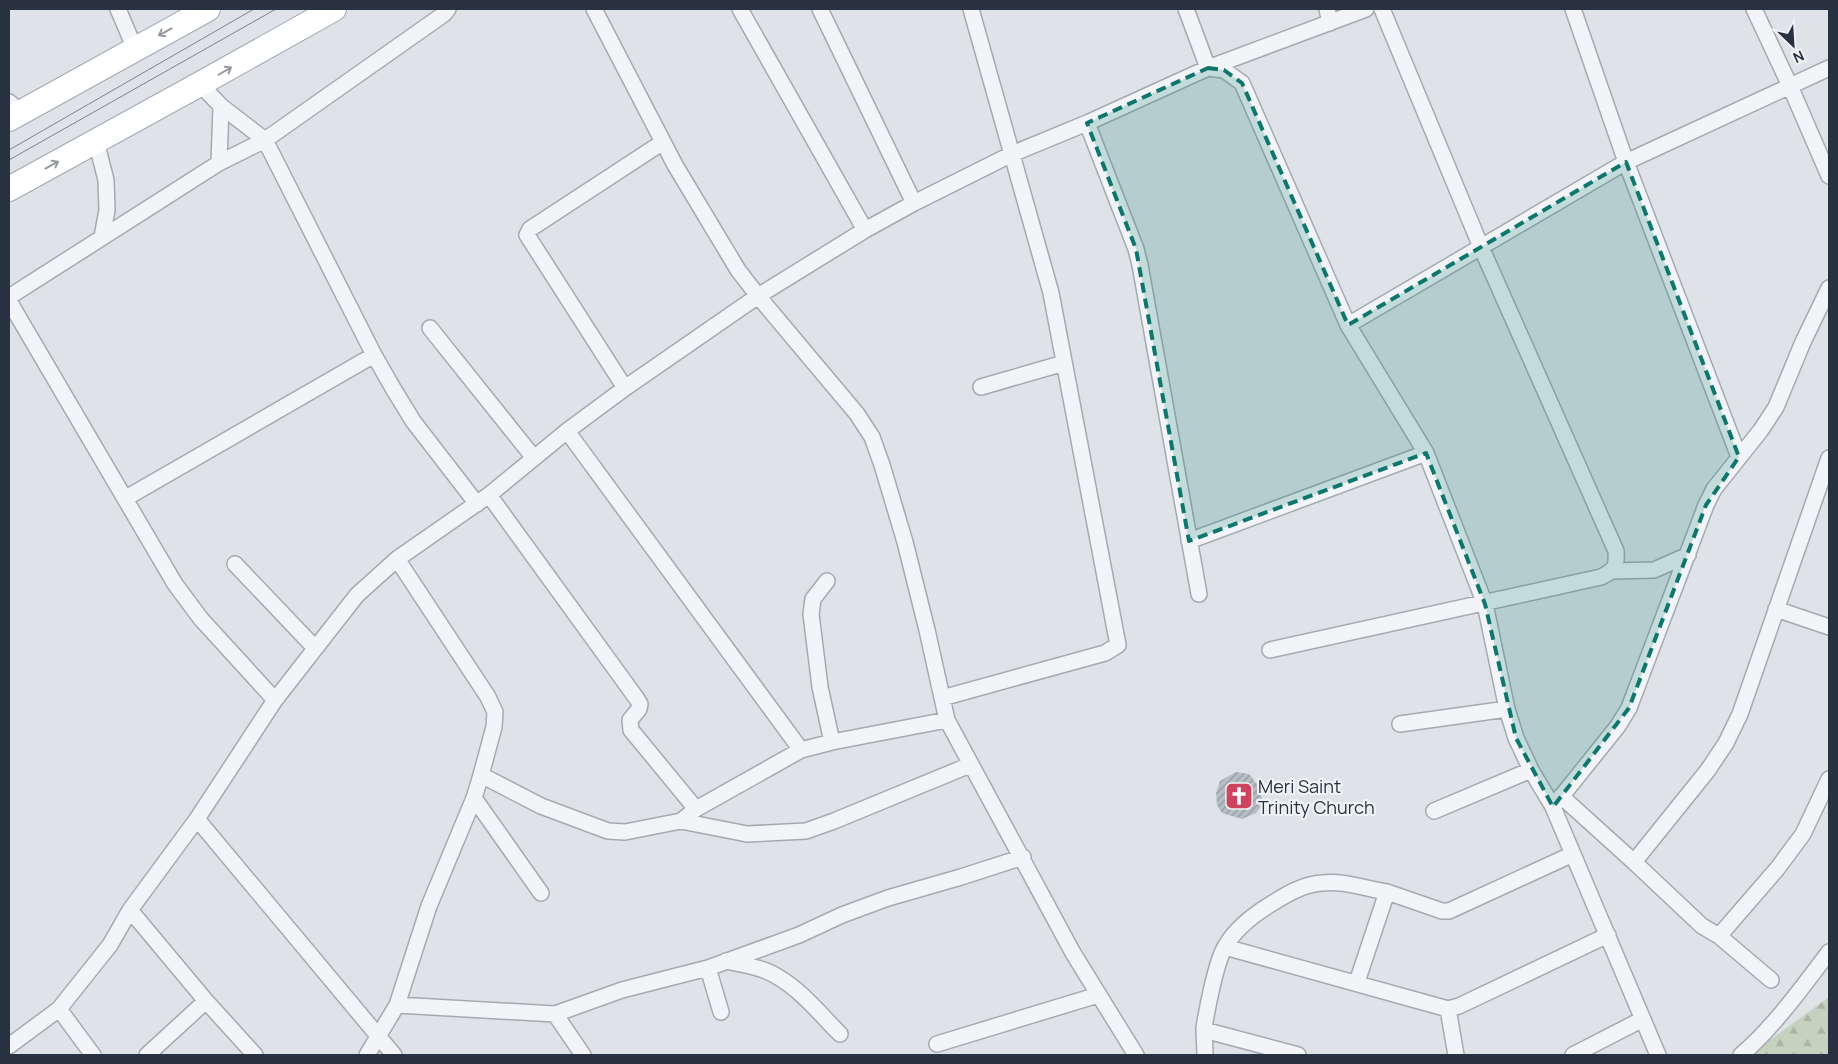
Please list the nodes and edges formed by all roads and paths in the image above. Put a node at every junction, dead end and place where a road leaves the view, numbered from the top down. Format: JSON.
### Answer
{"nodes":[{"id":1,"x":118,"y":9,"type":"edge"},
{"id":2,"x":208,"y":9,"type":"edge"},
{"id":3,"x":334,"y":9,"type":"edge"},
{"id":4,"x":448,"y":9,"type":"edge"},
{"id":5,"x":594,"y":9,"type":"edge"},
{"id":6,"x":740,"y":9,"type":"edge"},
{"id":7,"x":820,"y":9,"type":"edge"},
{"id":8,"x":971,"y":9,"type":"edge"},
{"id":9,"x":1186,"y":9,"type":"edge"},
{"id":10,"x":1366,"y":9,"type":"edge"},
{"id":11,"x":1382,"y":9,"type":"edge"},
{"id":12,"x":1573,"y":9,"type":"edge"},
{"id":13,"x":1754,"y":9,"type":"edge"},
{"id":14,"x":1329,"y":16,"type":"edge"},
{"id":15,"x":135,"y":49,"type":"junction"},
{"id":16,"x":1208,"y":68,"type":"junction"},
{"id":17,"x":1829,"y":68,"type":"edge"},
{"id":18,"x":200,"y":84,"type":"junction"},
{"id":19,"x":1790,"y":86,"type":"junction"},
{"id":20,"x":221,"y":106,"type":"junction"},
{"id":21,"x":13,"y":111,"type":"edge"},
{"id":22,"x":1087,"y":123,"type":"junction"},
{"id":23,"x":265,"y":140,"type":"junction"},
{"id":24,"x":96,"y":141,"type":"junction"},
{"id":25,"x":663,"y":142,"type":"junction"},
{"id":26,"x":1012,"y":154,"type":"junction"},
{"id":27,"x":1626,"y":162,"type":"junction"},
{"id":28,"x":219,"y":163,"type":"junction"},
{"id":29,"x":1829,"y":176,"type":"edge"},
{"id":30,"x":9,"y":189,"type":"edge"},
{"id":31,"x":914,"y":203,"type":"junction"},
{"id":32,"x":865,"y":230,"type":"junction"},
{"id":33,"x":102,"y":237,"type":"junction"},
{"id":34,"x":1481,"y":247,"type":"junction"},
{"id":35,"x":1829,"y":288,"type":"edge"},
{"id":36,"x":758,"y":296,"type":"junction"},
{"id":37,"x":9,"y":299,"type":"edge"},
{"id":38,"x":1348,"y":325,"type":"junction"},
{"id":39,"x":430,"y":328,"type":"dead end"},
{"id":40,"x":374,"y":355,"type":"junction"},
{"id":41,"x":1064,"y":363,"type":"junction"},
{"id":42,"x":981,"y":387,"type":"dead end"},
{"id":43,"x":624,"y":388,"type":"junction"},
{"id":44,"x":567,"y":431,"type":"junction"},
{"id":45,"x":1426,"y":453,"type":"junction"},
{"id":46,"x":1739,"y":457,"type":"junction"},
{"id":47,"x":534,"y":458,"type":"junction"},
{"id":48,"x":1829,"y":458,"type":"edge"},
{"id":49,"x":126,"y":498,"type":"junction"},
{"id":50,"x":483,"y":500,"type":"junction"},
{"id":51,"x":1190,"y":541,"type":"junction"},
{"id":52,"x":1688,"y":555,"type":"junction"},
{"id":53,"x":397,"y":559,"type":"junction"},
{"id":54,"x":235,"y":564,"type":"dead end"},
{"id":55,"x":1612,"y":571,"type":"junction"},
{"id":56,"x":827,"y":581,"type":"dead end"},
{"id":57,"x":1199,"y":594,"type":"dead end"},
{"id":58,"x":1486,"y":604,"type":"junction"},
{"id":59,"x":1776,"y":609,"type":"junction"},
{"id":60,"x":1829,"y":627,"type":"edge"},
{"id":61,"x":315,"y":648,"type":"junction"},
{"id":62,"x":1270,"y":650,"type":"dead end"},
{"id":63,"x":942,"y":698,"type":"junction"},
{"id":64,"x":275,"y":700,"type":"junction"},
{"id":65,"x":1506,"y":709,"type":"junction"},
{"id":66,"x":947,"y":720,"type":"junction"},
{"id":67,"x":1400,"y":724,"type":"dead end"},
{"id":68,"x":832,"y":742,"type":"junction"},
{"id":69,"x":801,"y":750,"type":"junction"},
{"id":70,"x":970,"y":765,"type":"junction"},
{"id":71,"x":1531,"y":770,"type":"junction"},
{"id":72,"x":481,"y":775,"type":"junction"},
{"id":73,"x":1829,"y":779,"type":"edge"},
{"id":74,"x":474,"y":798,"type":"junction"},
{"id":75,"x":1557,"y":801,"type":"junction"},
{"id":76,"x":696,"y":809,"type":"junction"},
{"id":77,"x":1434,"y":811,"type":"dead end"},
{"id":78,"x":197,"y":820,"type":"junction"},
{"id":79,"x":681,"y":821,"type":"junction"},
{"id":80,"x":1573,"y":854,"type":"junction"},
{"id":81,"x":1022,"y":857,"type":"junction"},
{"id":82,"x":1634,"y":862,"type":"junction"},
{"id":83,"x":1386,"y":892,"type":"junction"},
{"id":84,"x":541,"y":893,"type":"dead end"},
{"id":85,"x":130,"y":910,"type":"junction"},
{"id":86,"x":1608,"y":935,"type":"junction"},
{"id":87,"x":1719,"y":936,"type":"junction"},
{"id":88,"x":1225,"y":947,"type":"junction"},
{"id":89,"x":1829,"y":952,"type":"edge"},
{"id":90,"x":725,"y":961,"type":"junction"},
{"id":91,"x":708,"y":968,"type":"junction"},
{"id":92,"x":1771,"y":980,"type":"dead end"},
{"id":93,"x":1357,"y":982,"type":"junction"},
{"id":94,"x":1098,"y":995,"type":"junction"},
{"id":95,"x":206,"y":1001,"type":"junction"},
{"id":96,"x":397,"y":1005,"type":"junction"},
{"id":97,"x":59,"y":1008,"type":"junction"},
{"id":98,"x":1448,"y":1009,"type":"junction"},
{"id":99,"x":721,"y":1012,"type":"dead end"},
{"id":100,"x":554,"y":1014,"type":"junction"},
{"id":101,"x":1643,"y":1019,"type":"junction"},
{"id":102,"x":1204,"y":1030,"type":"junction"},
{"id":103,"x":840,"y":1034,"type":"dead end"},
{"id":104,"x":379,"y":1037,"type":"junction"},
{"id":105,"x":937,"y":1044,"type":"dead end"},
{"id":106,"x":9,"y":1046,"type":"edge"},
{"id":107,"x":93,"y":1055,"type":"edge"},
{"id":108,"x":147,"y":1055,"type":"edge"},
{"id":109,"x":255,"y":1055,"type":"edge"},
{"id":110,"x":367,"y":1055,"type":"edge"},
{"id":111,"x":394,"y":1055,"type":"edge"},
{"id":112,"x":583,"y":1055,"type":"edge"},
{"id":113,"x":1136,"y":1055,"type":"edge"},
{"id":114,"x":1205,"y":1055,"type":"edge"},
{"id":115,"x":1298,"y":1055,"type":"edge"},
{"id":116,"x":1456,"y":1055,"type":"edge"},
{"id":117,"x":1573,"y":1055,"type":"edge"},
{"id":118,"x":1658,"y":1055,"type":"edge"},
{"id":119,"x":1741,"y":1055,"type":"edge"}],
"edges":[{"from":1,"to":15,"type":"street"},
{"from":2,"to":15,"type":"main road","one_way":true},
{"from":18,"to":3,"type":"main road","one_way":true},
{"from":4,"to":23,"type":"street"},
{"from":5,"to":25,"type":"street"},
{"from":6,"to":32,"type":"street"},
{"from":7,"to":31,"type":"street"},
{"from":8,"to":26,"type":"street"},
{"from":9,"to":16,"type":"street"},
{"from":10,"to":14,"type":"street"},
{"from":11,"to":34,"type":"street"},
{"from":12,"to":27,"type":"street"},
{"from":13,"to":19,"type":"street"},
{"from":14,"to":16,"type":"street"},
{"from":15,"to":21,"type":"main road"},
{"from":16,"to":22,"type":"street"},
{"from":16,"to":38,"type":"street"},
{"from":17,"to":19,"type":"street"},
{"from":18,"to":20,"type":"street"},
{"from":18,"to":24,"type":"main road"},
{"from":19,"to":27,"type":"street"},
{"from":19,"to":29,"type":"street"},
{"from":20,"to":23,"type":"street"},
{"from":20,"to":28,"type":"street"},
{"from":22,"to":26,"type":"street"},
{"from":22,"to":51,"type":"street"},
{"from":23,"to":28,"type":"street"},
{"from":23,"to":40,"type":"street"},
{"from":30,"to":24,"type":"main road","one_way":true},
{"from":24,"to":33,"type":"street"},
{"from":25,"to":36,"type":"street"},
{"from":25,"to":43,"type":"street"},
{"from":26,"to":31,"type":"street"},
{"from":26,"to":41,"type":"street"},
{"from":27,"to":34,"type":"street"},
{"from":27,"to":46,"type":"street"},
{"from":28,"to":33,"type":"street"},
{"from":31,"to":32,"type":"street"},
{"from":32,"to":36,"type":"street"},
{"from":33,"to":37,"type":"street"},
{"from":34,"to":38,"type":"street"},
{"from":34,"to":55,"type":"street"},
{"from":35,"to":46,"type":"street"},
{"from":36,"to":43,"type":"street"},
{"from":36,"to":63,"type":"street"},
{"from":37,"to":49,"type":"street"},
{"from":38,"to":45,"type":"street"},
{"from":39,"to":47,"type":"street"},
{"from":40,"to":49,"type":"street"},
{"from":40,"to":50,"type":"street"},
{"from":41,"to":42,"type":"street"},
{"from":41,"to":63,"type":"street"},
{"from":43,"to":44,"type":"street"},
{"from":44,"to":47,"type":"street"},
{"from":44,"to":69,"type":"street"},
{"from":45,"to":51,"type":"street"},
{"from":45,"to":58,"type":"street"},
{"from":46,"to":52,"type":"street"},
{"from":47,"to":50,"type":"street"},
{"from":48,"to":59,"type":"street"},
{"from":49,"to":64,"type":"street"},
{"from":50,"to":53,"type":"street"},
{"from":50,"to":76,"type":"street"},
{"from":51,"to":57,"type":"street"},
{"from":52,"to":55,"type":"street"},
{"from":52,"to":75,"type":"street"},
{"from":53,"to":61,"type":"street"},
{"from":53,"to":72,"type":"street"},
{"from":54,"to":61,"type":"street"},
{"from":55,"to":58,"type":"street"},
{"from":56,"to":68,"type":"street"},
{"from":58,"to":62,"type":"street"},
{"from":58,"to":65,"type":"street"},
{"from":59,"to":60,"type":"street"},
{"from":59,"to":82,"type":"street"},
{"from":61,"to":64,"type":"street"},
{"from":63,"to":66,"type":"street"},
{"from":64,"to":78,"type":"street"},
{"from":65,"to":67,"type":"street"},
{"from":65,"to":71,"type":"street"},
{"from":66,"to":68,"type":"street"},
{"from":66,"to":70,"type":"street"},
{"from":68,"to":69,"type":"street"},
{"from":69,"to":76,"type":"street"},
{"from":70,"to":79,"type":"street"},
{"from":70,"to":81,"type":"street"},
{"from":71,"to":75,"type":"street"},
{"from":71,"to":77,"type":"street"},
{"from":72,"to":74,"type":"street"},
{"from":72,"to":79,"type":"street"},
{"from":73,"to":87,"type":"street"},
{"from":74,"to":84,"type":"street"},
{"from":74,"to":96,"type":"street"},
{"from":75,"to":80,"type":"street"},
{"from":75,"to":82,"type":"street"},
{"from":76,"to":79,"type":"street"},
{"from":78,"to":85,"type":"street"},
{"from":78,"to":104,"type":"street"},
{"from":80,"to":83,"type":"street"},
{"from":80,"to":86,"type":"street"},
{"from":81,"to":90,"type":"street"},
{"from":81,"to":94,"type":"street"},
{"from":82,"to":87,"type":"street"},
{"from":83,"to":88,"type":"street"},
{"from":83,"to":93,"type":"street"},
{"from":85,"to":95,"type":"street"},
{"from":85,"to":97,"type":"street"},
{"from":86,"to":98,"type":"street"},
{"from":86,"to":101,"type":"street"},
{"from":87,"to":92,"type":"street"},
{"from":88,"to":93,"type":"street"},
{"from":88,"to":102,"type":"street"},
{"from":89,"to":119,"type":"street"},
{"from":90,"to":91,"type":"street"},
{"from":90,"to":103,"type":"street"},
{"from":91,"to":99,"type":"street"},
{"from":91,"to":100,"type":"street"},
{"from":93,"to":98,"type":"street"},
{"from":94,"to":105,"type":"street"},
{"from":94,"to":113,"type":"street"},
{"from":95,"to":108,"type":"street"},
{"from":95,"to":109,"type":"street"},
{"from":96,"to":100,"type":"street"},
{"from":96,"to":104,"type":"street"},
{"from":97,"to":106,"type":"street"},
{"from":97,"to":107,"type":"street"},
{"from":98,"to":116,"type":"street"},
{"from":100,"to":112,"type":"street"},
{"from":101,"to":117,"type":"street"},
{"from":101,"to":118,"type":"street"},
{"from":102,"to":114,"type":"street"},
{"from":102,"to":115,"type":"street"},
{"from":104,"to":110,"type":"street"},
{"from":104,"to":111,"type":"street"}]}
